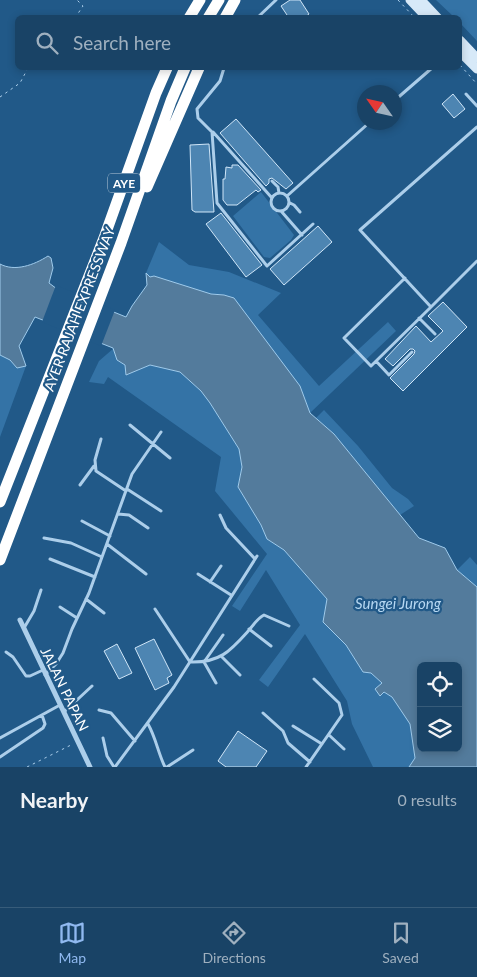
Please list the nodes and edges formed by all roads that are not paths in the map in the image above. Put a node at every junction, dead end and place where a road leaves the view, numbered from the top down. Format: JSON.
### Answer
{"nodes":[{"id":1,"x":200,"y":0,"type":"edge"},
{"id":2,"x":219,"y":0,"type":"edge"},
{"id":3,"x":235,"y":0,"type":"edge"},
{"id":4,"x":276,"y":0,"type":"edge"},
{"id":5,"x":410,"y":0,"type":"edge"},
{"id":6,"x":421,"y":0,"type":"edge"},
{"id":7,"x":191,"y":15,"type":"edge"},
{"id":8,"x":210,"y":15,"type":"edge"},
{"id":9,"x":227,"y":15,"type":"edge"},
{"id":10,"x":260,"y":15,"type":"edge"},
{"id":11,"x":424,"y":15,"type":"edge"},
{"id":12,"x":435,"y":15,"type":"edge"},
{"id":13,"x":462,"y":43,"type":"edge"},
{"id":14,"x":462,"y":54,"type":"edge"},
{"id":15,"x":477,"y":58,"type":"edge"},
{"id":16,"x":166,"y":70,"type":"edge"},
{"id":17,"x":184,"y":70,"type":"edge"},
{"id":18,"x":198,"y":70,"type":"edge"},
{"id":19,"x":223,"y":70,"type":"edge"},
{"id":20,"x":430,"y":70,"type":"edge"},
{"id":21,"x":477,"y":70,"type":"edge"},
{"id":22,"x":402,"y":93,"type":"edge"},
{"id":23,"x":466,"y":94,"type":"dead end"},
{"id":24,"x":477,"y":106,"type":"edge"},
{"id":25,"x":477,"y":127,"type":"edge"},
{"id":26,"x":361,"y":130,"type":"edge"},
{"id":27,"x":212,"y":132,"type":"junction"},
{"id":28,"x":272,"y":180,"type":"dead end"},
{"id":29,"x":278,"y":193,"type":"junction"},
{"id":30,"x":287,"y":196,"type":"junction"},
{"id":31,"x":272,"y":198,"type":"junction"},
{"id":32,"x":290,"y":204,"type":"junction"},
{"id":33,"x":281,"y":212,"type":"junction"},
{"id":34,"x":300,"y":212,"type":"dead end"},
{"id":35,"x":313,"y":224,"type":"dead end"},
{"id":36,"x":302,"y":235,"type":"junction"},
{"id":37,"x":121,"y":242,"type":"junction"},
{"id":38,"x":477,"y":261,"type":"edge"},
{"id":39,"x":405,"y":278,"type":"junction"},
{"id":40,"x":431,"y":307,"type":"junction"},
{"id":41,"x":420,"y":318,"type":"junction"},
{"id":42,"x":435,"y":334,"type":"dead end"},
{"id":43,"x":412,"y":352,"type":"dead end"},
{"id":44,"x":376,"y":361,"type":"junction"},
{"id":45,"x":130,"y":425,"type":"dead end"},
{"id":46,"x":161,"y":432,"type":"dead end"},
{"id":47,"x":101,"y":439,"type":"dead end"},
{"id":48,"x":153,"y":444,"type":"junction"},
{"id":49,"x":170,"y":458,"type":"dead end"},
{"id":50,"x":94,"y":466,"type":"junction"},
{"id":51,"x":80,"y":485,"type":"dead end"},
{"id":52,"x":126,"y":490,"type":"junction"},
{"id":53,"x":0,"y":502,"type":"edge"},
{"id":54,"x":161,"y":511,"type":"dead end"},
{"id":55,"x":118,"y":514,"type":"junction"},
{"id":56,"x":220,"y":515,"type":"dead end"},
{"id":57,"x":82,"y":521,"type":"dead end"},
{"id":58,"x":148,"y":528,"type":"dead end"},
{"id":59,"x":110,"y":536,"type":"junction"},
{"id":60,"x":44,"y":538,"type":"dead end"},
{"id":61,"x":107,"y":544,"type":"junction"},
{"id":62,"x":102,"y":557,"type":"junction"},
{"id":63,"x":50,"y":559,"type":"dead end"},
{"id":64,"x":0,"y":560,"type":"edge"},
{"id":65,"x":221,"y":566,"type":"dead end"},
{"id":66,"x":146,"y":574,"type":"dead end"},
{"id":67,"x":198,"y":574,"type":"dead end"},
{"id":68,"x":95,"y":577,"type":"junction"},
{"id":69,"x":210,"y":582,"type":"junction"},
{"id":70,"x":41,"y":590,"type":"dead end"},
{"id":71,"x":231,"y":595,"type":"junction"},
{"id":72,"x":86,"y":600,"type":"junction"},
{"id":73,"x":60,"y":607,"type":"dead end"},
{"id":74,"x":155,"y":609,"type":"dead end"},
{"id":75,"x":104,"y":613,"type":"dead end"},
{"id":76,"x":76,"y":618,"type":"junction"},
{"id":77,"x":20,"y":620,"type":"dead end"},
{"id":78,"x":289,"y":626,"type":"dead end"},
{"id":79,"x":24,"y":628,"type":"junction"},
{"id":80,"x":249,"y":629,"type":"junction"},
{"id":81,"x":223,"y":635,"type":"dead end"},
{"id":82,"x":271,"y":646,"type":"dead end"},
{"id":83,"x":6,"y":652,"type":"dead end"},
{"id":84,"x":221,"y":656,"type":"junction"},
{"id":85,"x":190,"y":662,"type":"junction"},
{"id":86,"x":204,"y":662,"type":"junction"},
{"id":87,"x":44,"y":672,"type":"junction"},
{"id":88,"x":240,"y":675,"type":"dead end"},
{"id":89,"x":314,"y":679,"type":"dead end"},
{"id":90,"x":216,"y":683,"type":"dead end"},
{"id":91,"x":92,"y":686,"type":"dead end"},
{"id":92,"x":60,"y":705,"type":"junction"},
{"id":93,"x":99,"y":710,"type":"dead end"},
{"id":94,"x":64,"y":712,"type":"junction"},
{"id":95,"x":263,"y":713,"type":"dead end"},
{"id":96,"x":42,"y":715,"type":"junction"},
{"id":97,"x":148,"y":724,"type":"junction"},
{"id":98,"x":293,"y":726,"type":"dead end"},
{"id":99,"x":329,"y":735,"type":"junction"},
{"id":100,"x":0,"y":738,"type":"edge"},
{"id":101,"x":102,"y":738,"type":"dead end"},
{"id":102,"x":135,"y":741,"type":"junction"},
{"id":103,"x":322,"y":744,"type":"junction"},
{"id":104,"x":344,"y":749,"type":"dead end"},
{"id":105,"x":193,"y":750,"type":"dead end"},
{"id":106,"x":0,"y":757,"type":"edge"},
{"id":107,"x":308,"y":765,"type":"edge"},
{"id":108,"x":90,"y":767,"type":"edge"},
{"id":109,"x":115,"y":767,"type":"edge"},
{"id":110,"x":166,"y":767,"type":"edge"}],
"edges":[{"from":1,"to":7,"type":"highway"},
{"from":2,"to":8,"type":"highway"},
{"from":3,"to":9,"type":"highway"},
{"from":4,"to":10,"type":"lane"},
{"from":5,"to":11,"type":"main road"},
{"from":6,"to":12,"type":"main road"},
{"from":13,"to":15,"type":"main road"},
{"from":14,"to":21,"type":"main road"},
{"from":16,"to":53,"type":"highway","name":"AYER RAJAH EXPRESSWAY","number":"AYE"},
{"from":17,"to":37,"type":"highway","name":"AYER RAJAH EXPRESSWAY","number":"AYE"},
{"from":18,"to":37,"type":"highway"},
{"from":19,"to":27,"type":"lane"},
{"from":20,"to":22,"type":"lane"},
{"from":23,"to":24,"type":"lane"},
{"from":25,"to":39,"type":"lane"},
{"from":26,"to":30,"type":"lane"},
{"from":27,"to":31,"type":"lane"},
{"from":27,"to":36,"type":"lane"},
{"from":28,"to":29,"type":"lane"},
{"from":29,"to":30,"type":"lane"},
{"from":29,"to":31,"type":"lane"},
{"from":30,"to":32,"type":"lane"},
{"from":31,"to":33,"type":"lane"},
{"from":32,"to":33,"type":"lane"},
{"from":32,"to":34,"type":"lane"},
{"from":33,"to":36,"type":"lane"},
{"from":35,"to":36,"type":"lane"},
{"from":37,"to":64,"type":"highway","name":"AYER RAJAH EXPRESSWAY","number":"AYE"},
{"from":38,"to":40,"type":"lane"},
{"from":39,"to":40,"type":"lane"},
{"from":39,"to":44,"type":"lane"},
{"from":40,"to":41,"type":"lane"},
{"from":41,"to":42,"type":"lane"},
{"from":41,"to":44,"type":"lane"},
{"from":43,"to":44,"type":"lane"},
{"from":45,"to":48,"type":"lane"},
{"from":46,"to":48,"type":"lane"},
{"from":47,"to":50,"type":"lane"},
{"from":48,"to":49,"type":"lane"},
{"from":48,"to":52,"type":"lane"},
{"from":50,"to":51,"type":"lane"},
{"from":50,"to":52,"type":"lane"},
{"from":52,"to":54,"type":"lane"},
{"from":52,"to":55,"type":"lane"},
{"from":55,"to":58,"type":"lane"},
{"from":55,"to":59,"type":"lane"},
{"from":56,"to":71,"type":"lane"},
{"from":57,"to":59,"type":"lane"},
{"from":59,"to":61,"type":"lane"},
{"from":60,"to":62,"type":"lane"},
{"from":61,"to":62,"type":"lane"},
{"from":61,"to":66,"type":"lane"},
{"from":62,"to":68,"type":"lane"},
{"from":63,"to":68,"type":"lane"},
{"from":65,"to":69,"type":"lane"},
{"from":67,"to":69,"type":"lane"},
{"from":68,"to":72,"type":"lane"},
{"from":69,"to":71,"type":"lane"},
{"from":70,"to":79,"type":"lane"},
{"from":71,"to":85,"type":"lane"},
{"from":72,"to":75,"type":"lane"},
{"from":72,"to":76,"type":"lane"},
{"from":73,"to":76,"type":"lane"},
{"from":74,"to":85,"type":"lane"},
{"from":76,"to":87,"type":"lane"},
{"from":77,"to":79,"type":"street","name":"JALAN PAPAN"},
{"from":78,"to":80,"type":"lane"},
{"from":79,"to":87,"type":"street","name":"JALAN PAPAN"},
{"from":80,"to":82,"type":"lane"},
{"from":80,"to":84,"type":"lane"},
{"from":81,"to":86,"type":"lane"},
{"from":83,"to":87,"type":"lane"},
{"from":84,"to":86,"type":"lane"},
{"from":84,"to":88,"type":"lane"},
{"from":85,"to":86,"type":"lane"},
{"from":85,"to":97,"type":"lane"},
{"from":86,"to":90,"type":"lane"},
{"from":87,"to":92,"type":"street","name":"JALAN PAPAN"},
{"from":89,"to":99,"type":"lane"},
{"from":91,"to":94,"type":"lane"},
{"from":92,"to":94,"type":"street","name":"JALAN PAPAN"},
{"from":92,"to":96,"type":"lane"},
{"from":93,"to":102,"type":"lane"},
{"from":94,"to":108,"type":"street","name":"JALAN PAPAN"},
{"from":95,"to":107,"type":"lane"},
{"from":96,"to":100,"type":"lane"},
{"from":96,"to":106,"type":"lane"},
{"from":97,"to":102,"type":"lane"},
{"from":97,"to":110,"type":"lane"},
{"from":98,"to":103,"type":"lane"},
{"from":99,"to":103,"type":"lane"},
{"from":99,"to":104,"type":"lane"},
{"from":101,"to":109,"type":"lane"},
{"from":102,"to":109,"type":"lane"},
{"from":103,"to":107,"type":"lane"},
{"from":105,"to":110,"type":"lane"}]}
